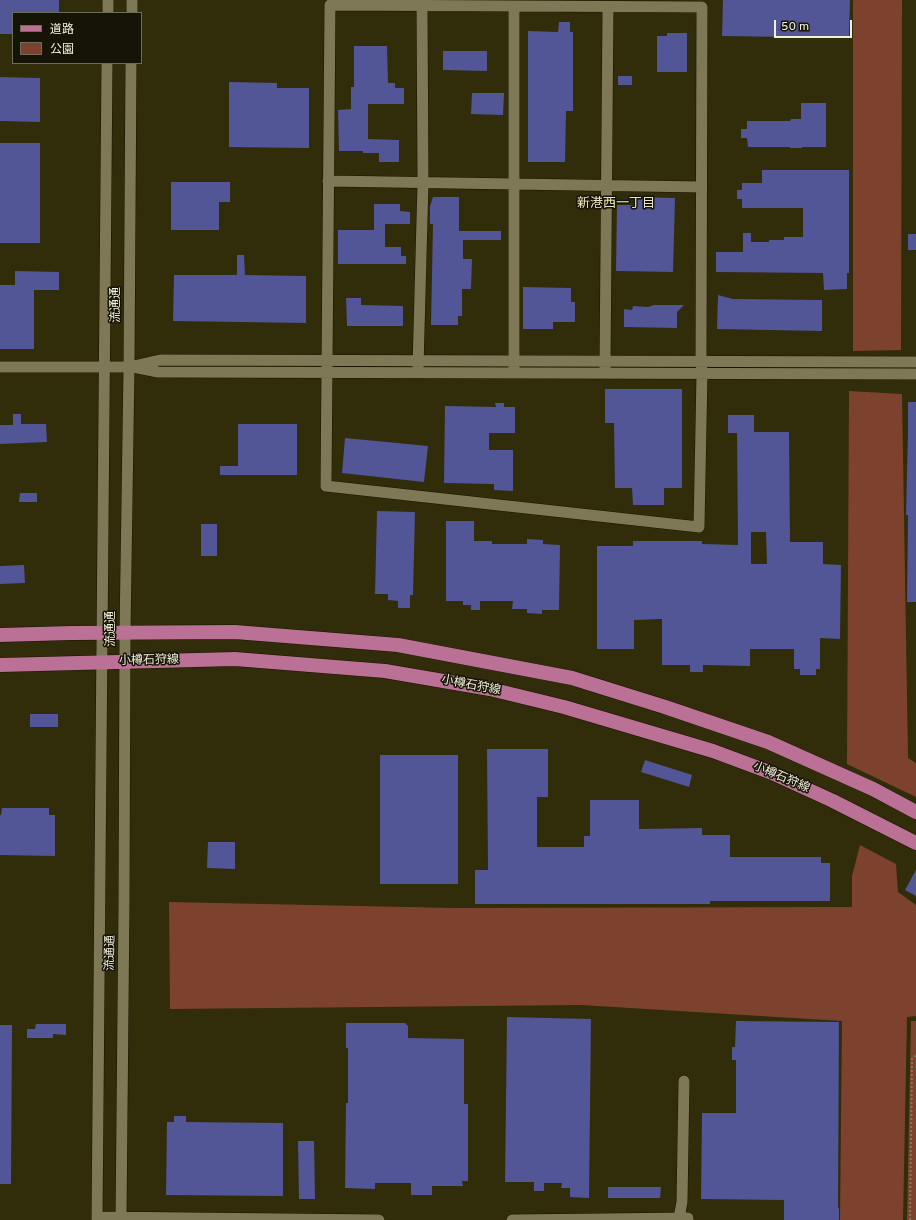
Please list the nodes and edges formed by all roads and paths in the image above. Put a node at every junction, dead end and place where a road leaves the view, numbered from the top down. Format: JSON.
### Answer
{"nodes":[{"id":1,"x":108,"y":0,"type":"edge"},
{"id":2,"x":132,"y":0,"type":"edge"},
{"id":3,"x":422,"y":6,"type":"junction"},
{"id":4,"x":514,"y":6,"type":"junction"},
{"id":5,"x":608,"y":7,"type":"junction"},
{"id":6,"x":108,"y":12,"type":"edge"},
{"id":7,"x":132,"y":12,"type":"edge"},
{"id":8,"x":107,"y":64,"type":"edge"},
{"id":9,"x":131,"y":64,"type":"edge"},
{"id":10,"x":328,"y":181,"type":"junction"},
{"id":11,"x":423,"y":182,"type":"junction"},
{"id":12,"x":514,"y":184,"type":"junction"},
{"id":13,"x":607,"y":186,"type":"junction"},
{"id":14,"x":701,"y":187,"type":"junction"},
{"id":15,"x":327,"y":360,"type":"junction"},
{"id":16,"x":417,"y":360,"type":"junction"},
{"id":17,"x":513,"y":361,"type":"junction"},
{"id":18,"x":604,"y":361,"type":"junction"},
{"id":19,"x":701,"y":361,"type":"junction"},
{"id":20,"x":916,"y":362,"type":"edge"},
{"id":21,"x":0,"y":366,"type":"edge"},
{"id":22,"x":104,"y":367,"type":"junction"},
{"id":23,"x":129,"y":367,"type":"junction"},
{"id":24,"x":327,"y":373,"type":"junction"},
{"id":25,"x":418,"y":373,"type":"junction"},
{"id":26,"x":514,"y":373,"type":"junction"},
{"id":27,"x":606,"y":374,"type":"junction"},
{"id":28,"x":702,"y":374,"type":"junction"},
{"id":29,"x":916,"y":374,"type":"edge"},
{"id":30,"x":103,"y":633,"type":"junction"},
{"id":31,"x":125,"y":633,"type":"junction"},
{"id":32,"x":0,"y":635,"type":"edge"},
{"id":33,"x":125,"y":662,"type":"junction"},
{"id":34,"x":101,"y":663,"type":"junction"},
{"id":35,"x":0,"y":665,"type":"edge"},
{"id":36,"x":916,"y":812,"type":"edge"},
{"id":37,"x":916,"y":843,"type":"edge"},
{"id":38,"x":916,"y":1055,"type":"edge"},
{"id":39,"x":684,"y":1081,"type":"dead end"},
{"id":40,"x":98,"y":1218,"type":"edge"},
{"id":41,"x":121,"y":1218,"type":"edge"},
{"id":42,"x":684,"y":1219,"type":"edge"},
{"id":43,"x":379,"y":1220,"type":"edge"},
{"id":44,"x":512,"y":1220,"type":"edge"},
{"id":45,"x":910,"y":1220,"type":"edge"}],
"edges":[{"from":1,"to":6,"type":"street"},
{"from":2,"to":7,"type":"street"},
{"from":3,"to":4,"type":"street"},
{"from":3,"to":10,"type":"street"},
{"from":3,"to":11,"type":"street"},
{"from":4,"to":5,"type":"street"},
{"from":4,"to":12,"type":"street"},
{"from":5,"to":13,"type":"street"},
{"from":5,"to":14,"type":"street"},
{"from":8,"to":22,"type":"street","name":"流通通"},
{"from":9,"to":23,"type":"street","name":"流通通"},
{"from":10,"to":11,"type":"street"},
{"from":10,"to":15,"type":"street"},
{"from":11,"to":12,"type":"street"},
{"from":11,"to":16,"type":"street"},
{"from":12,"to":13,"type":"street"},
{"from":12,"to":17,"type":"street"},
{"from":13,"to":14,"type":"street"},
{"from":13,"to":18,"type":"street"},
{"from":14,"to":19,"type":"street"},
{"from":15,"to":16,"type":"street"},
{"from":15,"to":23,"type":"street"},
{"from":15,"to":24,"type":"street"},
{"from":16,"to":17,"type":"street"},
{"from":16,"to":25,"type":"street"},
{"from":17,"to":18,"type":"street"},
{"from":17,"to":26,"type":"street"},
{"from":18,"to":19,"type":"street"},
{"from":18,"to":27,"type":"street"},
{"from":19,"to":20,"type":"street"},
{"from":19,"to":28,"type":"street"},
{"from":21,"to":22,"type":"street"},
{"from":22,"to":23,"type":"street"},
{"from":22,"to":30,"type":"street","name":"流通通"},
{"from":23,"to":24,"type":"street"},
{"from":23,"to":31,"type":"street","name":"流通通"},
{"from":24,"to":25,"type":"street"},
{"from":24,"to":28,"type":"street"},
{"from":25,"to":26,"type":"street"},
{"from":26,"to":27,"type":"street"},
{"from":27,"to":28,"type":"street"},
{"from":28,"to":29,"type":"street"},
{"from":30,"to":31,"type":"main road"},
{"from":30,"to":32,"type":"main road"},
{"from":30,"to":34,"type":"street","name":"流通通"},
{"from":31,"to":33,"type":"street","name":"流通通"},
{"from":31,"to":36,"type":"main road"},
{"from":33,"to":34,"type":"main road","name":"小樽石狩線"},
{"from":33,"to":37,"type":"main road","name":"小樽石狩線"},
{"from":33,"to":41,"type":"street","name":"流通通"},
{"from":34,"to":35,"type":"main road","name":"小樽石狩線"},
{"from":34,"to":40,"type":"street","name":"流通通"},
{"from":38,"to":45,"type":"path"},
{"from":39,"to":42,"type":"street"},
{"from":40,"to":41,"type":"street"},
{"from":41,"to":43,"type":"street"},
{"from":42,"to":44,"type":"street"}]}
